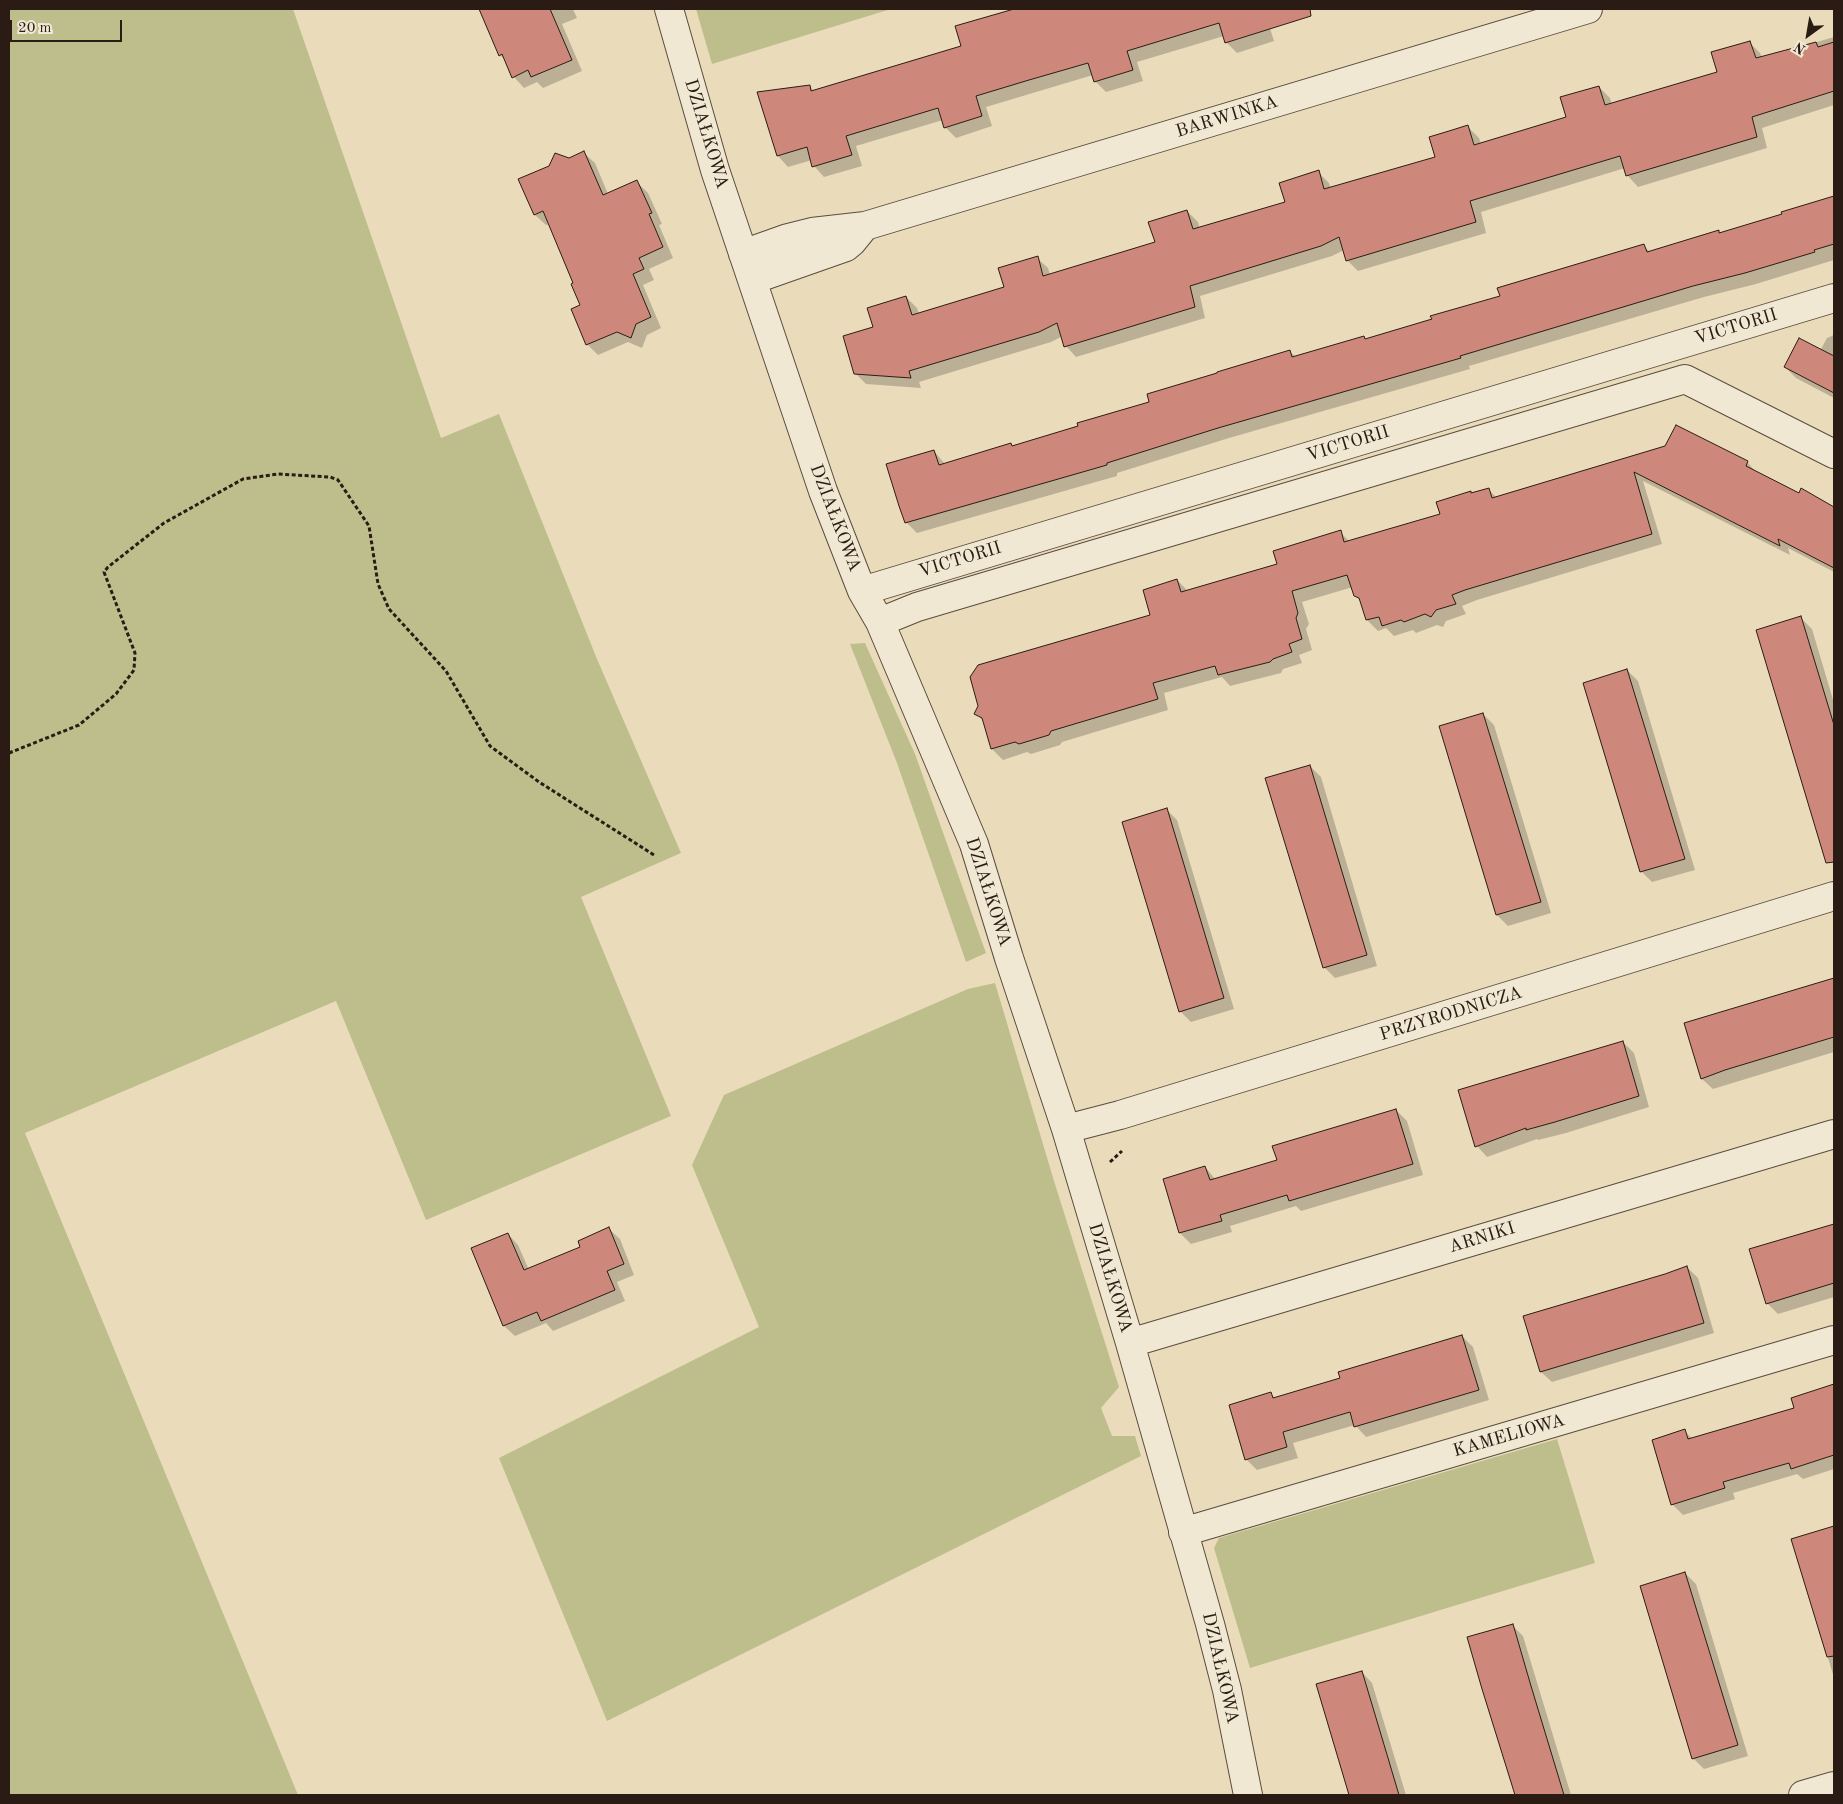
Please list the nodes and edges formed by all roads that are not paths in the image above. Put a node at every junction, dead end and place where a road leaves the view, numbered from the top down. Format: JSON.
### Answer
{"nodes":[{"id":1,"x":669,"y":9,"type":"edge"},
{"id":2,"x":1588,"y":9,"type":"edge"},
{"id":3,"x":866,"y":226,"type":"junction"},
{"id":4,"x":744,"y":254,"type":"junction"},
{"id":5,"x":752,"y":280,"type":"junction"},
{"id":6,"x":1834,"y":298,"type":"edge"},
{"id":7,"x":1834,"y":454,"type":"edge"},
{"id":8,"x":862,"y":591,"type":"junction"},
{"id":9,"x":880,"y":622,"type":"junction"},
{"id":10,"x":1834,"y":896,"type":"edge"},
{"id":11,"x":1066,"y":1128,"type":"junction"},
{"id":12,"x":1834,"y":1134,"type":"edge"},
{"id":13,"x":1834,"y":1340,"type":"edge"},
{"id":14,"x":1130,"y":1342,"type":"junction"},
{"id":15,"x":1183,"y":1532,"type":"junction"},
{"id":16,"x":1834,"y":1786,"type":"edge"},
{"id":17,"x":1248,"y":1795,"type":"edge"},
{"id":18,"x":1803,"y":1795,"type":"edge"}],
"edges":[{"from":1,"to":4,"type":"street","name":"DZIAŁKOWA"},
{"from":2,"to":3,"type":"street","name":"BARWINKA"},
{"from":3,"to":4,"type":"street","name":"BARWINKA"},
{"from":3,"to":5,"type":"street"},
{"from":4,"to":5,"type":"street","name":"DZIAŁKOWA"},
{"from":5,"to":8,"type":"street","name":"DZIAŁKOWA"},
{"from":6,"to":8,"type":"street","name":"VICTORII"},
{"from":7,"to":9,"type":"street","name":"VICTORII"},
{"from":8,"to":9,"type":"street","name":"DZIAŁKOWA"},
{"from":9,"to":11,"type":"street","name":"DZIAŁKOWA"},
{"from":10,"to":11,"type":"street","name":"PRZYRODNICZA"},
{"from":11,"to":14,"type":"street","name":"DZIAŁKOWA"},
{"from":12,"to":14,"type":"street","name":"ARNIKI"},
{"from":13,"to":15,"type":"street","name":"KAMELIOWA"},
{"from":14,"to":15,"type":"street","name":"DZIAŁKOWA"},
{"from":15,"to":17,"type":"street","name":"DZIAŁKOWA"},
{"from":16,"to":18,"type":"street"}]}
